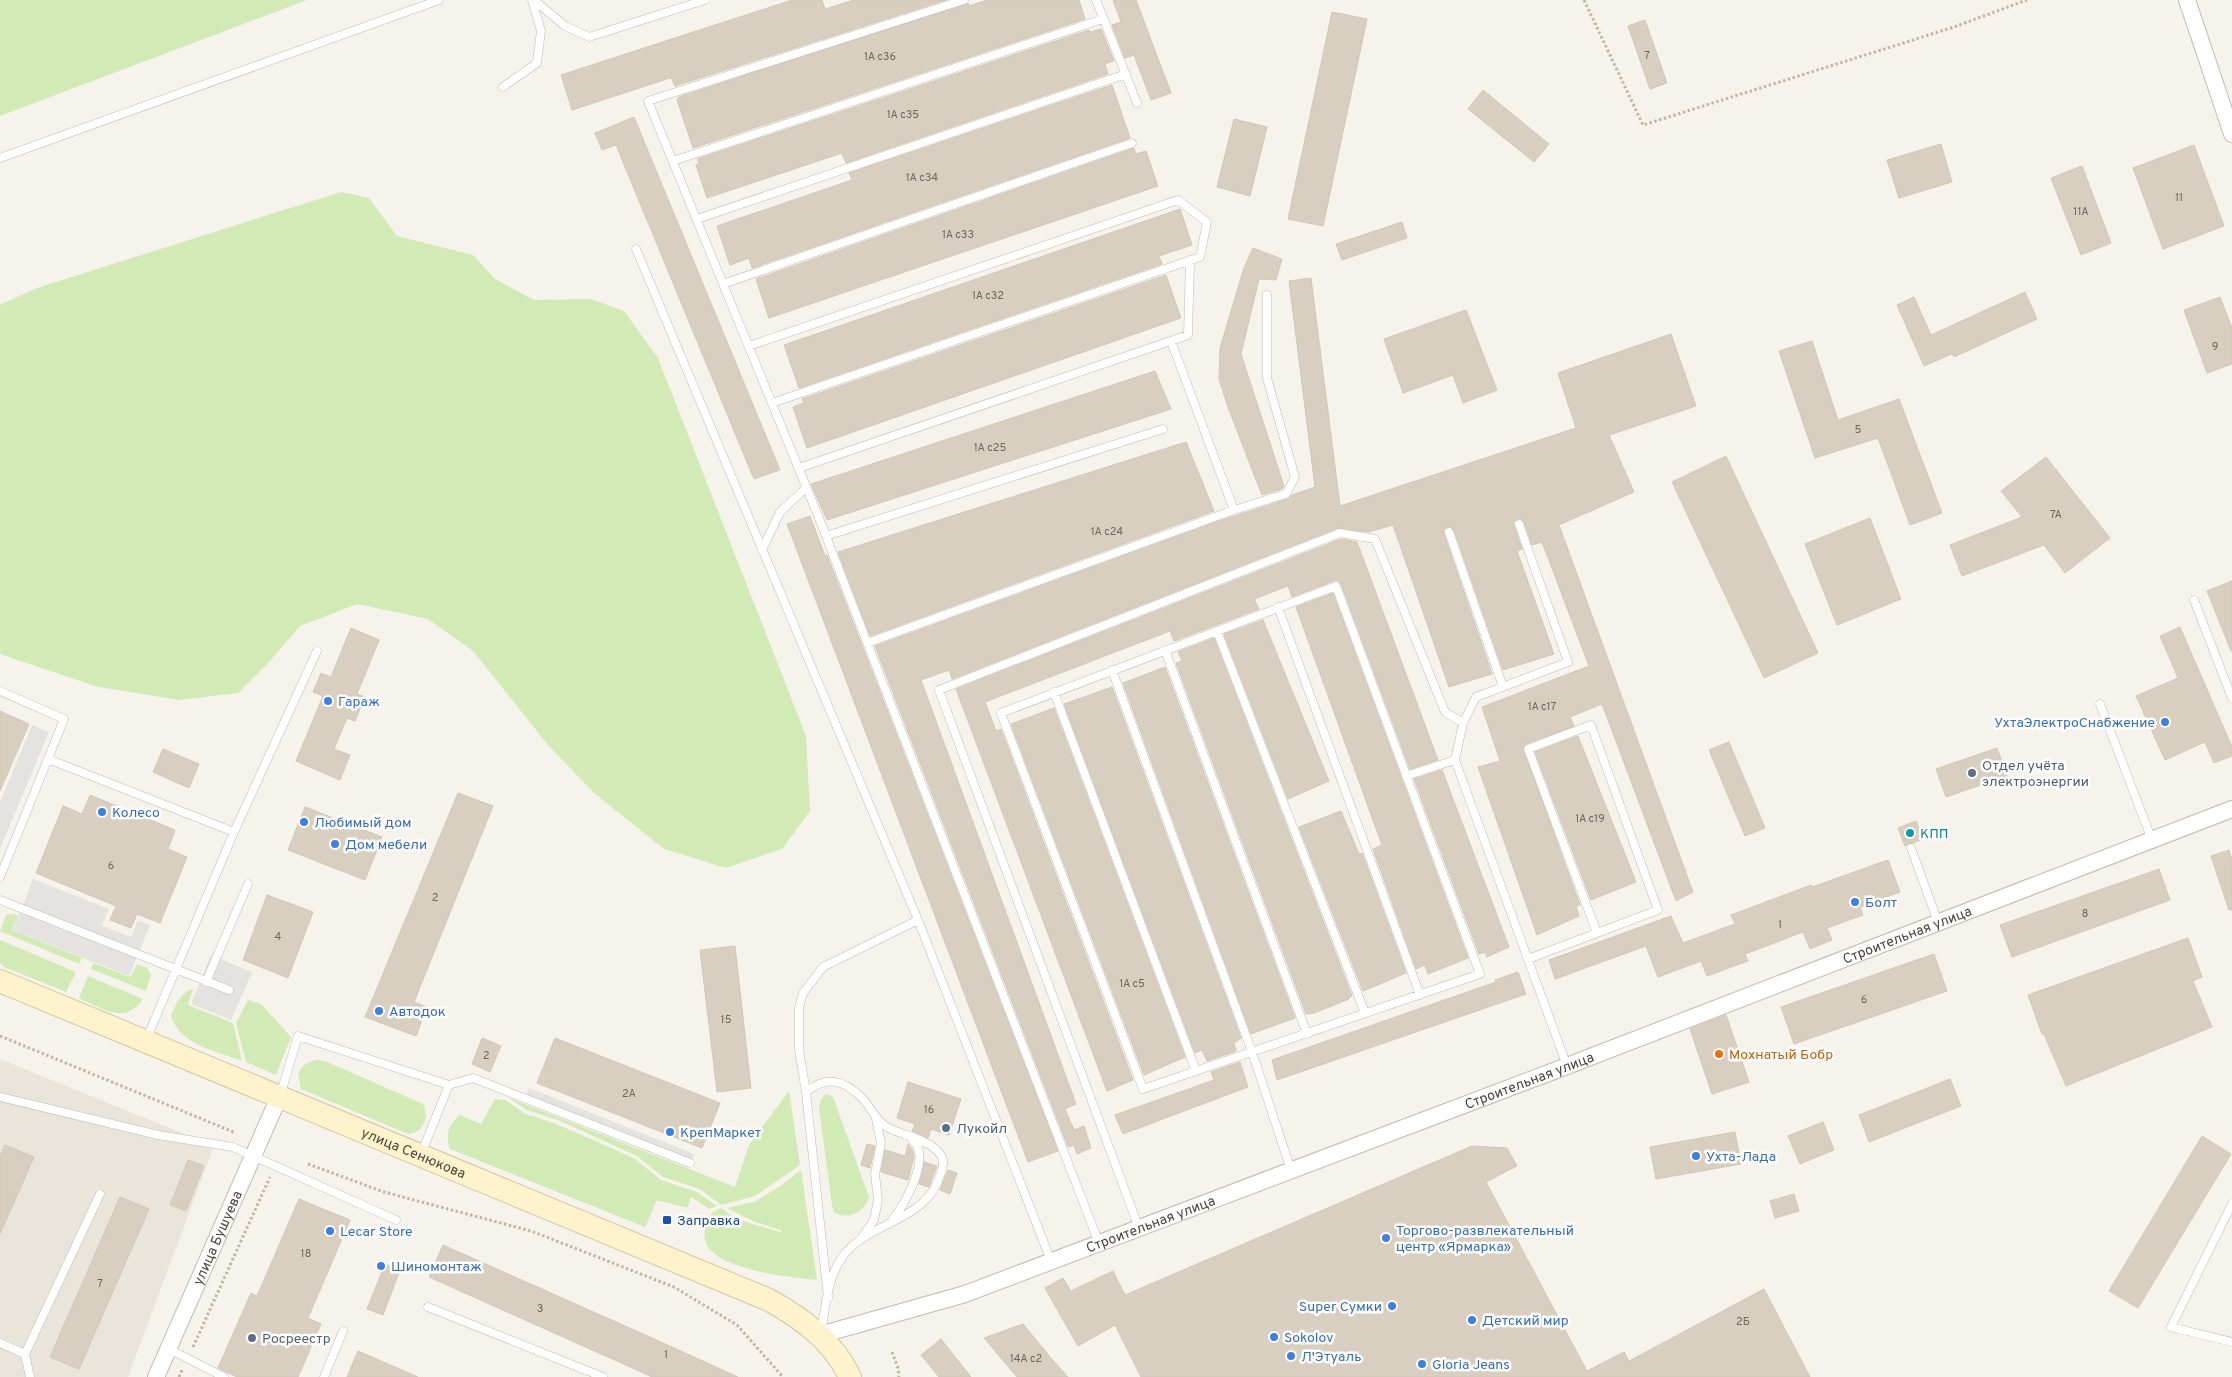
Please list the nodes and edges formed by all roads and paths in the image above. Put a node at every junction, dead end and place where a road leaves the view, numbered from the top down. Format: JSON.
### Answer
{"nodes":[{"id":1,"x":439,"y":0,"type":"edge"},
{"id":2,"x":533,"y":0,"type":"edge"},
{"id":3,"x":705,"y":0,"type":"edge"},
{"id":4,"x":964,"y":0,"type":"edge"},
{"id":5,"x":1096,"y":0,"type":"edge"},
{"id":6,"x":1584,"y":0,"type":"edge"},
{"id":7,"x":2028,"y":0,"type":"edge"},
{"id":8,"x":2187,"y":0,"type":"edge"},
{"id":9,"x":1103,"y":19,"type":"junction"},
{"id":10,"x":1126,"y":74,"type":"junction"},
{"id":11,"x":503,"y":87,"type":"dead end"},
{"id":12,"x":1137,"y":103,"type":"dead end"},
{"id":13,"x":2232,"y":134,"type":"edge"},
{"id":14,"x":1132,"y":143,"type":"dead end"},
{"id":15,"x":0,"y":158,"type":"edge"},
{"id":16,"x":673,"y":161,"type":"junction"},
{"id":17,"x":697,"y":219,"type":"junction"},
{"id":18,"x":636,"y":249,"type":"dead end"},
{"id":19,"x":1190,"y":260,"type":"junction"},
{"id":20,"x":723,"y":284,"type":"junction"},
{"id":21,"x":1268,"y":295,"type":"dead end"},
{"id":22,"x":1171,"y":341,"type":"junction"},
{"id":23,"x":749,"y":346,"type":"junction"},
{"id":24,"x":772,"y":403,"type":"junction"},
{"id":25,"x":1163,"y":429,"type":"dead end"},
{"id":26,"x":799,"y":468,"type":"junction"},
{"id":27,"x":806,"y":488,"type":"junction"},
{"id":28,"x":1234,"y":510,"type":"junction"},
{"id":29,"x":1519,"y":524,"type":"dead end"},
{"id":30,"x":1449,"y":532,"type":"dead end"},
{"id":31,"x":826,"y":536,"type":"junction"},
{"id":32,"x":762,"y":550,"type":"junction"},
{"id":33,"x":2194,"y":600,"type":"dead end"},
{"id":34,"x":1278,"y":608,"type":"junction"},
{"id":35,"x":1217,"y":631,"type":"junction"},
{"id":36,"x":867,"y":643,"type":"junction"},
{"id":37,"x":1165,"y":650,"type":"junction"},
{"id":38,"x":317,"y":651,"type":"dead end"},
{"id":39,"x":1112,"y":670,"type":"junction"},
{"id":40,"x":1503,"y":687,"type":"junction"},
{"id":41,"x":0,"y":691,"type":"edge"},
{"id":42,"x":1054,"y":692,"type":"junction"},
{"id":43,"x":2232,"y":698,"type":"edge"},
{"id":44,"x":2100,"y":704,"type":"dead end"},
{"id":45,"x":1463,"y":724,"type":"junction"},
{"id":46,"x":48,"y":759,"type":"junction"},
{"id":47,"x":1454,"y":760,"type":"junction"},
{"id":48,"x":1406,"y":776,"type":"junction"},
{"id":49,"x":2232,"y":809,"type":"edge"},
{"id":50,"x":234,"y":832,"type":"junction"},
{"id":51,"x":2152,"y":840,"type":"junction"},
{"id":52,"x":1911,"y":848,"type":"dead end"},
{"id":53,"x":0,"y":877,"type":"edge"},
{"id":54,"x":248,"y":884,"type":"dead end"},
{"id":55,"x":0,"y":900,"type":"edge"},
{"id":56,"x":918,"y":920,"type":"junction"},
{"id":57,"x":1938,"y":922,"type":"junction"},
{"id":58,"x":1597,"y":932,"type":"junction"},
{"id":59,"x":1528,"y":959,"type":"junction"},
{"id":60,"x":176,"y":970,"type":"junction"},
{"id":61,"x":0,"y":981,"type":"edge"},
{"id":62,"x":206,"y":982,"type":"junction"},
{"id":63,"x":229,"y":990,"type":"dead end"},
{"id":64,"x":1420,"y":995,"type":"junction"},
{"id":65,"x":1365,"y":1013,"type":"junction"},
{"id":66,"x":1307,"y":1034,"type":"junction"},
{"id":67,"x":0,"y":1036,"type":"edge"},
{"id":68,"x":145,"y":1042,"type":"junction"},
{"id":69,"x":1252,"y":1052,"type":"junction"},
{"id":70,"x":1567,"y":1066,"type":"junction"},
{"id":71,"x":1196,"y":1071,"type":"junction"},
{"id":72,"x":449,"y":1084,"type":"junction"},
{"id":73,"x":806,"y":1092,"type":"junction"},
{"id":74,"x":0,"y":1097,"type":"edge"},
{"id":75,"x":279,"y":1097,"type":"junction"},
{"id":76,"x":875,"y":1116,"type":"junction"},
{"id":77,"x":902,"y":1134,"type":"junction"},
{"id":78,"x":257,"y":1150,"type":"junction"},
{"id":79,"x":421,"y":1156,"type":"junction"},
{"id":80,"x":300,"y":1161,"type":"dead end"},
{"id":81,"x":690,"y":1163,"type":"dead end"},
{"id":82,"x":275,"y":1166,"type":"junction"},
{"id":83,"x":1291,"y":1170,"type":"junction"},
{"id":84,"x":100,"y":1194,"type":"dead end"},
{"id":85,"x":2232,"y":1204,"type":"edge"},
{"id":86,"x":396,"y":1220,"type":"dead end"},
{"id":87,"x":891,"y":1223,"type":"junction"},
{"id":88,"x":1139,"y":1228,"type":"junction"},
{"id":89,"x":859,"y":1241,"type":"junction"},
{"id":90,"x":1099,"y":1243,"type":"junction"},
{"id":91,"x":1051,"y":1261,"type":"junction"},
{"id":92,"x":828,"y":1298,"type":"junction"},
{"id":93,"x":428,"y":1307,"type":"dead end"},
{"id":94,"x":343,"y":1331,"type":"dead end"},
{"id":95,"x":820,"y":1335,"type":"junction"},
{"id":96,"x":2232,"y":1342,"type":"edge"},
{"id":97,"x":0,"y":1343,"type":"edge"},
{"id":98,"x":170,"y":1349,"type":"junction"},
{"id":99,"x":892,"y":1352,"type":"dead end"},
{"id":100,"x":25,"y":1354,"type":"junction"},
{"id":101,"x":188,"y":1358,"type":"junction"},
{"id":102,"x":30,"y":1377,"type":"edge"},
{"id":103,"x":156,"y":1377,"type":"edge"},
{"id":104,"x":179,"y":1377,"type":"edge"},
{"id":105,"x":224,"y":1377,"type":"edge"},
{"id":106,"x":324,"y":1377,"type":"edge"},
{"id":107,"x":603,"y":1377,"type":"edge"},
{"id":108,"x":783,"y":1377,"type":"edge"},
{"id":109,"x":850,"y":1377,"type":"edge"},
{"id":110,"x":899,"y":1377,"type":"edge"}],
"edges":[{"from":1,"to":15,"type":"lane"},
{"from":2,"to":3,"type":"lane"},
{"from":2,"to":11,"type":"lane"},
{"from":4,"to":16,"type":"lane"},
{"from":5,"to":9,"type":"lane"},
{"from":6,"to":7,"type":"path"},
{"from":8,"to":13,"type":"street"},
{"from":9,"to":10,"type":"lane"},
{"from":9,"to":16,"type":"lane"},
{"from":10,"to":12,"type":"lane"},
{"from":10,"to":17,"type":"lane"},
{"from":14,"to":20,"type":"lane"},
{"from":16,"to":17,"type":"lane"},
{"from":17,"to":20,"type":"lane"},
{"from":18,"to":32,"type":"lane"},
{"from":19,"to":22,"type":"lane"},
{"from":19,"to":23,"type":"lane"},
{"from":19,"to":24,"type":"lane"},
{"from":20,"to":23,"type":"lane"},
{"from":21,"to":28,"type":"lane"},
{"from":22,"to":26,"type":"lane"},
{"from":22,"to":28,"type":"lane"},
{"from":23,"to":24,"type":"lane"},
{"from":24,"to":26,"type":"lane"},
{"from":25,"to":31,"type":"lane"},
{"from":26,"to":27,"type":"lane"},
{"from":27,"to":31,"type":"lane"},
{"from":27,"to":32,"type":"lane"},
{"from":28,"to":36,"type":"lane"},
{"from":29,"to":40,"type":"lane"},
{"from":30,"to":40,"type":"lane"},
{"from":31,"to":36,"type":"lane"},
{"from":32,"to":56,"type":"lane"},
{"from":33,"to":43,"type":"lane"},
{"from":34,"to":35,"type":"lane"},
{"from":34,"to":48,"type":"lane"},
{"from":34,"to":64,"type":"lane"},
{"from":35,"to":37,"type":"lane"},
{"from":35,"to":65,"type":"lane"},
{"from":36,"to":90,"type":"lane"},
{"from":37,"to":39,"type":"lane"},
{"from":37,"to":66,"type":"lane"},
{"from":38,"to":50,"type":"lane"},
{"from":39,"to":42,"type":"lane"},
{"from":39,"to":69,"type":"lane"},
{"from":40,"to":45,"type":"lane"},
{"from":41,"to":46,"type":"lane"},
{"from":42,"to":71,"type":"lane"},
{"from":42,"to":71,"type":"lane"},
{"from":44,"to":51,"type":"lane"},
{"from":45,"to":47,"type":"lane"},
{"from":45,"to":88,"type":"lane"},
{"from":46,"to":50,"type":"lane"},
{"from":46,"to":53,"type":"lane"},
{"from":47,"to":48,"type":"lane"},
{"from":47,"to":59,"type":"lane"},
{"from":48,"to":64,"type":"lane"},
{"from":49,"to":51,"type":"street","name":"Строительная улица"},
{"from":50,"to":60,"type":"lane"},
{"from":51,"to":57,"type":"street","name":"Строительная улица"},
{"from":52,"to":57,"type":"lane"},
{"from":54,"to":62,"type":"lane"},
{"from":55,"to":60,"type":"lane"},
{"from":56,"to":73,"type":"lane"},
{"from":56,"to":91,"type":"lane"},
{"from":57,"to":70,"type":"street","name":"Строительная улица"},
{"from":58,"to":58,"type":"lane"},
{"from":58,"to":59,"type":"lane"},
{"from":59,"to":70,"type":"lane"},
{"from":60,"to":62,"type":"lane"},
{"from":60,"to":68,"type":"lane"},
{"from":61,"to":68,"type":"main road","name":"улица Сенюкова"},
{"from":62,"to":63,"type":"lane"},
{"from":64,"to":65,"type":"lane"},
{"from":65,"to":66,"type":"lane"},
{"from":66,"to":69,"type":"lane"},
{"from":67,"to":78,"type":"path"},
{"from":68,"to":75,"type":"main road","name":"улица Сенюкова"},
{"from":69,"to":71,"type":"lane"},
{"from":69,"to":83,"type":"lane"},
{"from":70,"to":83,"type":"street","name":"Строительная улица"},
{"from":72,"to":75,"type":"lane"},
{"from":72,"to":79,"type":"lane"},
{"from":72,"to":81,"type":"lane"},
{"from":73,"to":76,"type":"lane"},
{"from":73,"to":92,"type":"lane"},
{"from":74,"to":78,"type":"lane"},
{"from":75,"to":78,"type":"street","name":"улица Бушуева"},
{"from":75,"to":79,"type":"main road","name":"улица Сенюкова"},
{"from":76,"to":77,"type":"lane"},
{"from":76,"to":89,"type":"lane"},
{"from":77,"to":87,"type":"lane"},
{"from":77,"to":87,"type":"lane"},
{"from":78,"to":82,"type":"lane"},
{"from":78,"to":98,"type":"street","name":"улица Бушуева"},
{"from":79,"to":95,"type":"main road","name":"улица Сенюкова"},
{"from":80,"to":108,"type":"path"},
{"from":82,"to":86,"type":"lane"},
{"from":82,"to":101,"type":"path"},
{"from":83,"to":88,"type":"street","name":"Строительная улица"},
{"from":84,"to":100,"type":"lane"},
{"from":85,"to":96,"type":"lane"},
{"from":87,"to":89,"type":"lane"},
{"from":88,"to":90,"type":"street","name":"Строительная улица"},
{"from":89,"to":92,"type":"lane"},
{"from":90,"to":91,"type":"street","name":"Строительная улица"},
{"from":91,"to":95,"type":"street","name":"Строительная улица"},
{"from":92,"to":95,"type":"lane"},
{"from":93,"to":107,"type":"lane"},
{"from":94,"to":106,"type":"lane"},
{"from":95,"to":109,"type":"main road","name":"улица Сенюкова"},
{"from":97,"to":100,"type":"lane"},
{"from":98,"to":101,"type":"lane"},
{"from":98,"to":103,"type":"street","name":"улица Бушуева"},
{"from":99,"to":110,"type":"path"},
{"from":100,"to":102,"type":"lane"},
{"from":101,"to":104,"type":"path"},
{"from":101,"to":105,"type":"lane"}]}
